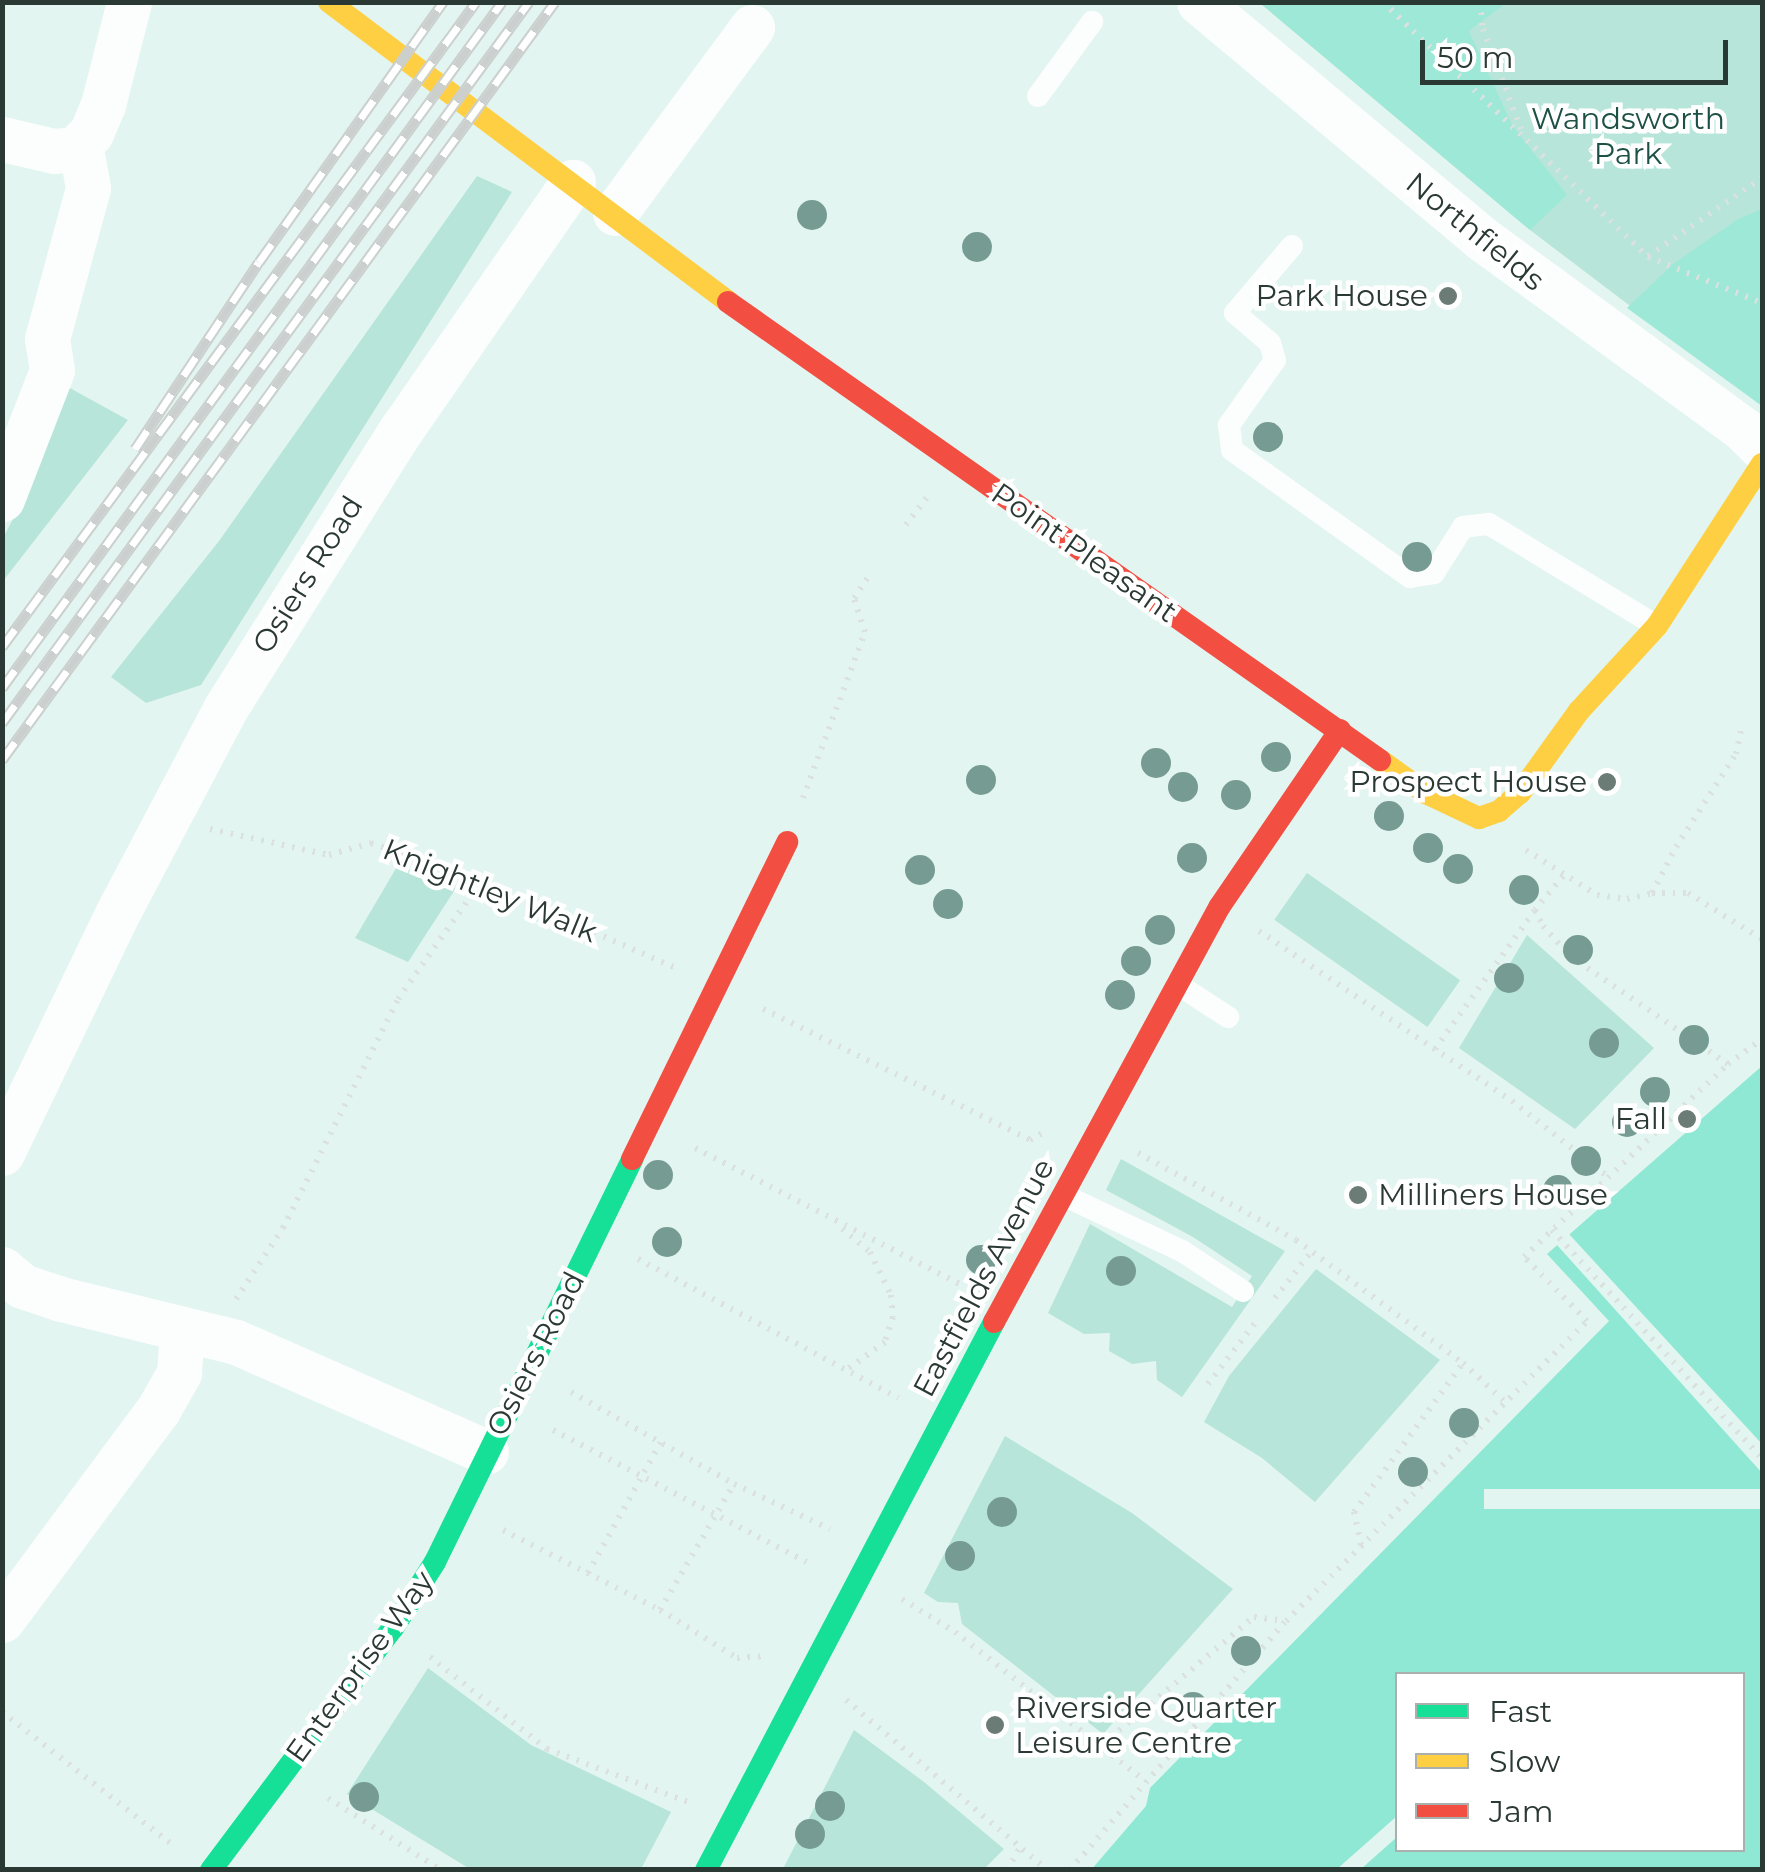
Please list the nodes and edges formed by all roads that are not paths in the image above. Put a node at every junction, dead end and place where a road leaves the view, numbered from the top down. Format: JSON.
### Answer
{"nodes":[{"id":1,"x":129,"y":2,"type":"edge"},
{"id":2,"x":330,"y":2,"type":"edge"},
{"id":3,"x":1199,"y":2,"type":"edge"},
{"id":4,"x":1092,"y":22,"type":"dead end"},
{"id":5,"x":752,"y":26,"type":"dead end"},
{"id":6,"x":1038,"y":96,"type":"dead end"},
{"id":7,"x":2,"y":138,"type":"edge"},
{"id":8,"x":74,"y":149,"type":"junction"},
{"id":9,"x":573,"y":182,"type":"junction"},
{"id":10,"x":615,"y":213,"type":"junction"},
{"id":11,"x":1292,"y":246,"type":"dead end"},
{"id":12,"x":1762,"y":447,"type":"edge"},
{"id":13,"x":1762,"y":464,"type":"edge"},
{"id":14,"x":2,"y":499,"type":"edge"},
{"id":15,"x":1657,"y":626,"type":"junction"},
{"id":16,"x":1340,"y":730,"type":"junction"},
{"id":17,"x":787,"y":842,"type":"road end"},
{"id":18,"x":1177,"y":984,"type":"junction"},
{"id":19,"x":1228,"y":1017,"type":"dead end"},
{"id":20,"x":2,"y":1153,"type":"edge"},
{"id":21,"x":1063,"y":1195,"type":"junction"},
{"id":22,"x":2,"y":1269,"type":"edge"},
{"id":23,"x":1243,"y":1291,"type":"dead end"},
{"id":24,"x":182,"y":1330,"type":"junction"},
{"id":25,"x":486,"y":1452,"type":"junction"},
{"id":26,"x":2,"y":1620,"type":"edge"},
{"id":27,"x":211,"y":1870,"type":"edge"},
{"id":28,"x":706,"y":1870,"type":"edge"}],
"edges":[{"from":1,"to":8,"type":"street"},
{"from":2,"to":9,"type":"street","name":"Point Pleasant"},
{"from":3,"to":12,"type":"street","name":"Northfields"},
{"from":4,"to":6,"type":"lane"},
{"from":5,"to":10,"type":"street"},
{"from":7,"to":8,"type":"street"},
{"from":8,"to":14,"type":"street"},
{"from":9,"to":10,"type":"street","name":"Point Pleasant"},
{"from":9,"to":20,"type":"street","name":"Osiers Road"},
{"from":10,"to":16,"type":"street","name":"Point Pleasant"},
{"from":11,"to":15,"type":"lane"},
{"from":13,"to":15,"type":"street"},
{"from":15,"to":16,"type":"street","name":"Point Pleasant"},
{"from":16,"to":18,"type":"street","name":"Eastfields Avenue"},
{"from":17,"to":25,"type":"street","name":"Osiers Road"},
{"from":18,"to":19,"type":"lane"},
{"from":18,"to":21,"type":"street","name":"Eastfields Avenue"},
{"from":21,"to":23,"type":"lane"},
{"from":21,"to":28,"type":"street","name":"Eastfields Avenue"},
{"from":22,"to":24,"type":"street","name":"Osiers Road"},
{"from":24,"to":25,"type":"street","name":"Osiers Road"},
{"from":24,"to":26,"type":"street"},
{"from":25,"to":27,"type":"street","name":"Enterprise Way"}]}
